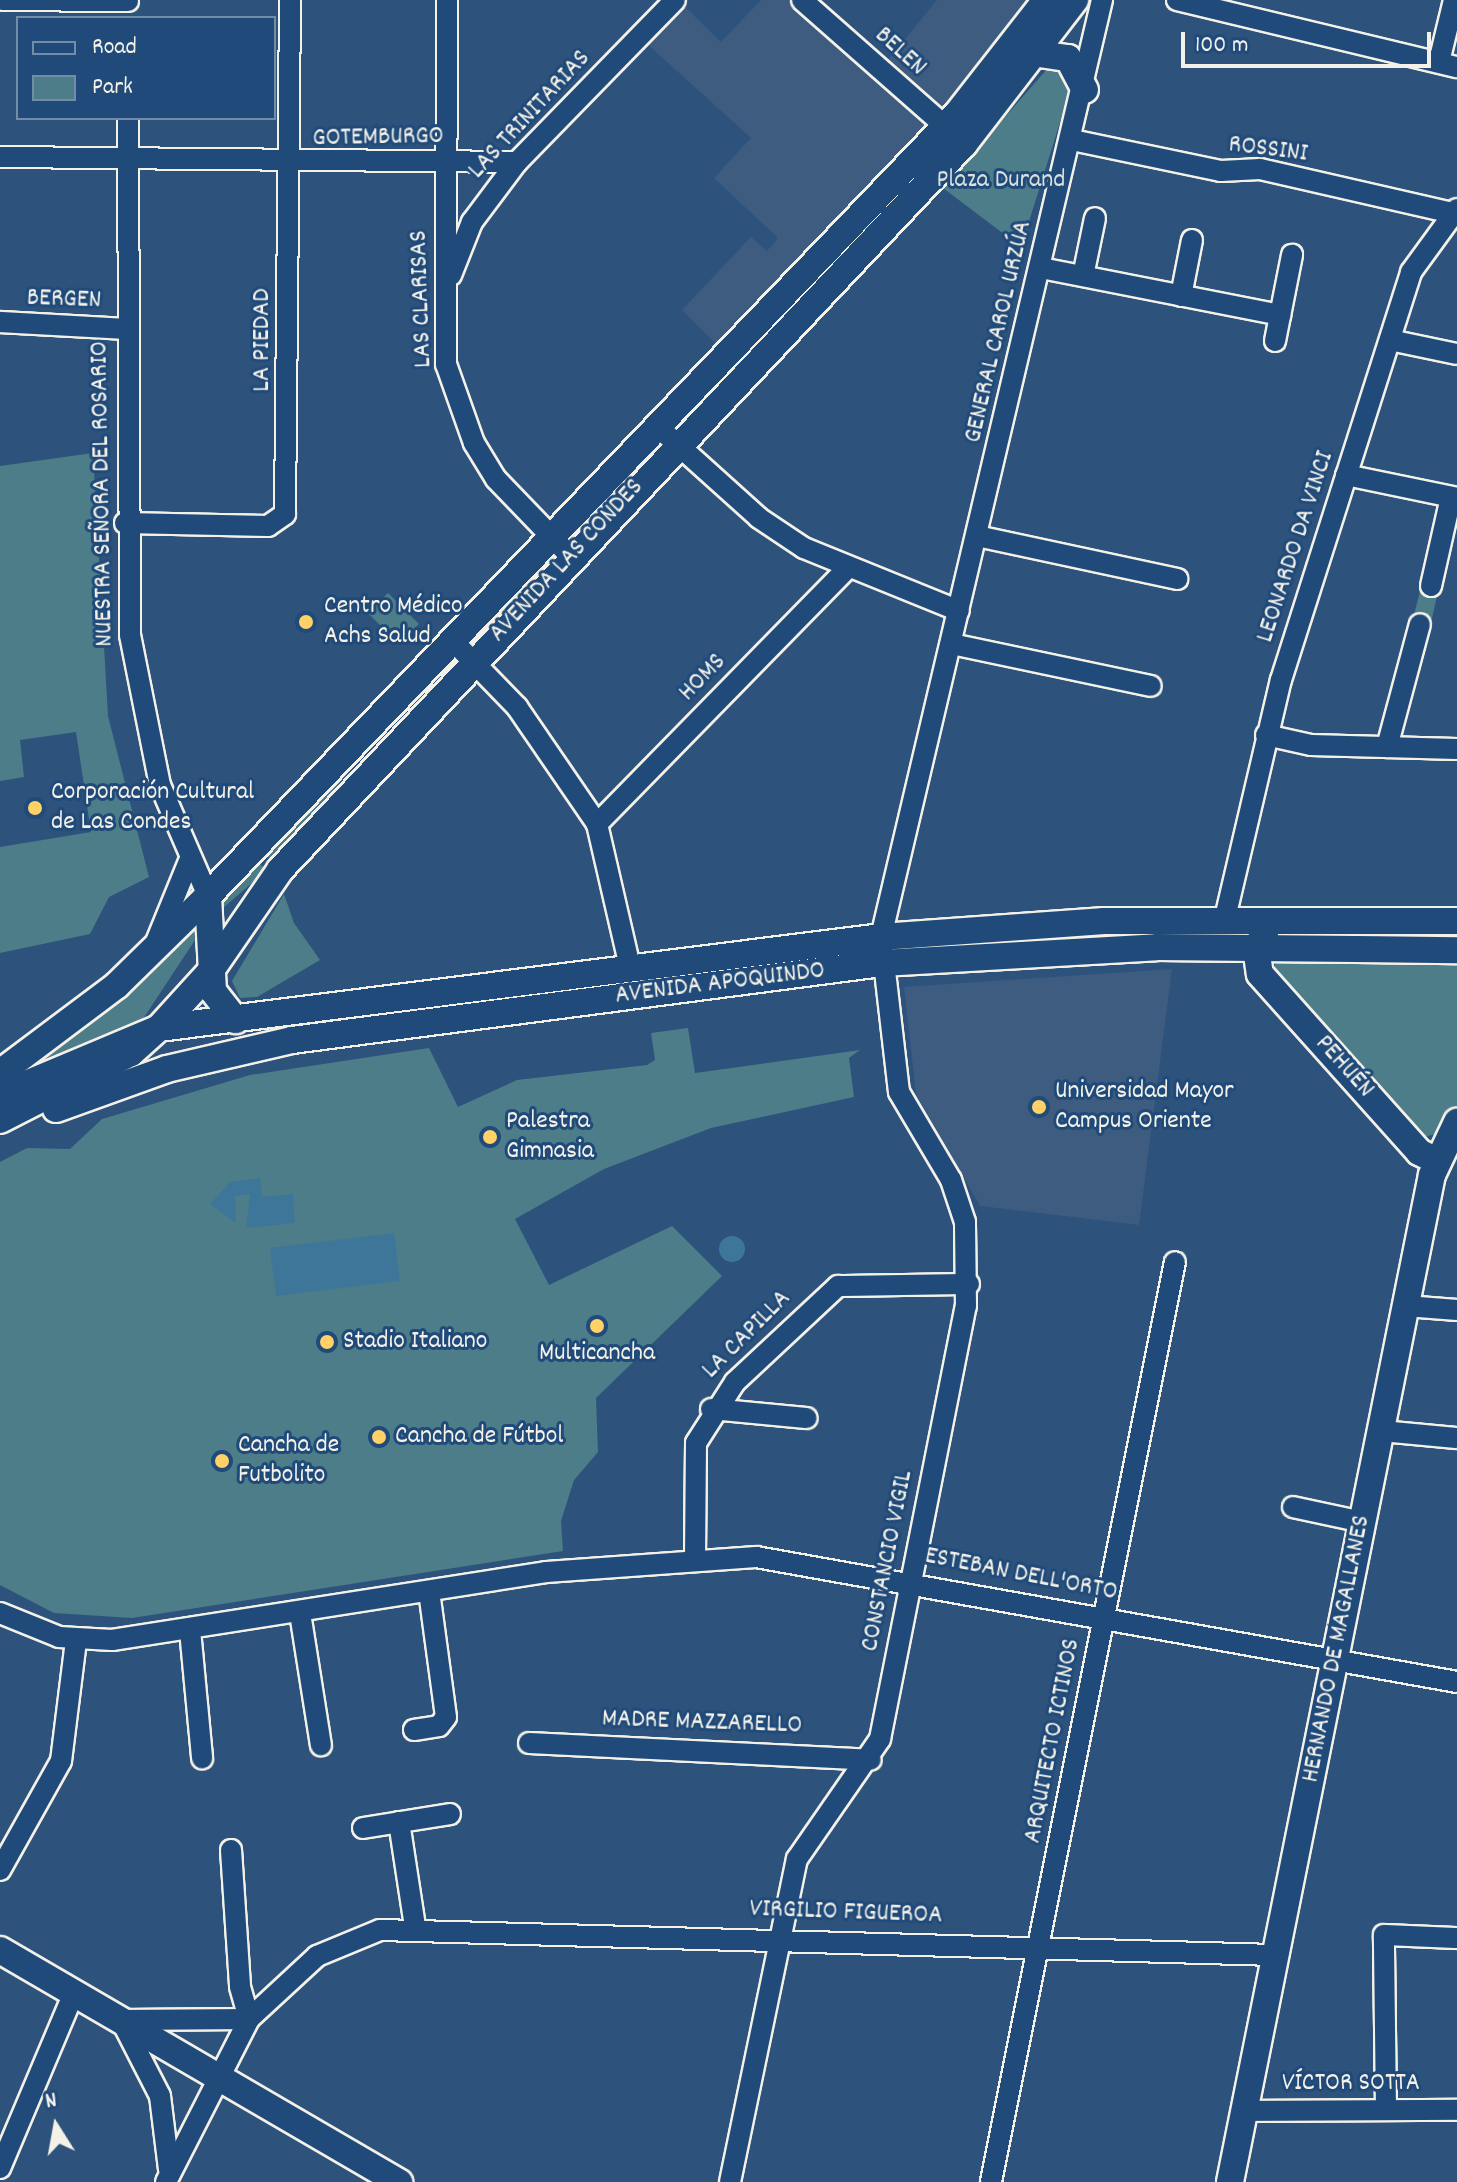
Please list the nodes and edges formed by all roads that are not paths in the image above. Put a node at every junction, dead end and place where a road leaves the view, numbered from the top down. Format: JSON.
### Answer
{"nodes":[{"id":1,"x":2,"y":0,"type":"edge"},
{"id":2,"x":128,"y":0,"type":"edge"},
{"id":3,"x":290,"y":0,"type":"edge"},
{"id":4,"x":447,"y":0,"type":"edge"},
{"id":5,"x":675,"y":0,"type":"edge"},
{"id":6,"x":802,"y":0,"type":"edge"},
{"id":7,"x":1046,"y":0,"type":"edge"},
{"id":8,"x":1075,"y":0,"type":"edge"},
{"id":9,"x":1102,"y":0,"type":"edge"},
{"id":10,"x":1177,"y":0,"type":"edge"},
{"id":11,"x":1454,"y":0,"type":"edge"},
{"id":12,"x":1039,"y":54,"type":"junction"},
{"id":13,"x":1448,"y":64,"type":"edge"},
{"id":14,"x":1085,"y":90,"type":"junction"},
{"id":15,"x":128,"y":120,"type":"edge"},
{"id":16,"x":955,"y":135,"type":"junction"},
{"id":17,"x":1072,"y":140,"type":"junction"},
{"id":18,"x":0,"y":157,"type":"edge"},
{"id":19,"x":517,"y":162,"type":"junction"},
{"id":20,"x":128,"y":163,"type":"junction"},
{"id":21,"x":444,"y":163,"type":"junction"},
{"id":22,"x":289,"y":165,"type":"junction"},
{"id":23,"x":1456,"y":212,"type":"edge"},
{"id":24,"x":1095,"y":218,"type":"dead end"},
{"id":25,"x":1192,"y":240,"type":"dead end"},
{"id":26,"x":1292,"y":255,"type":"dead end"},
{"id":27,"x":1041,"y":268,"type":"junction"},
{"id":28,"x":1083,"y":276,"type":"junction"},
{"id":29,"x":1181,"y":296,"type":"junction"},
{"id":30,"x":1280,"y":315,"type":"junction"},
{"id":31,"x":0,"y":322,"type":"edge"},
{"id":32,"x":126,"y":329,"type":"junction"},
{"id":33,"x":444,"y":330,"type":"junction"},
{"id":34,"x":1390,"y":340,"type":"junction"},
{"id":35,"x":1275,"y":341,"type":"dead end"},
{"id":36,"x":1457,"y":354,"type":"edge"},
{"id":37,"x":666,"y":435,"type":"junction"},
{"id":38,"x":1346,"y":475,"type":"junction"},
{"id":39,"x":1454,"y":498,"type":"edge"},
{"id":40,"x":125,"y":523,"type":"junction"},
{"id":41,"x":977,"y":536,"type":"junction"},
{"id":42,"x":551,"y":537,"type":"junction"},
{"id":43,"x":570,"y":556,"type":"junction"},
{"id":44,"x":847,"y":569,"type":"junction"},
{"id":45,"x":1177,"y":579,"type":"dead end"},
{"id":46,"x":1431,"y":586,"type":"dead end"},
{"id":47,"x":959,"y":611,"type":"junction"},
{"id":48,"x":1420,"y":624,"type":"dead end"},
{"id":49,"x":454,"y":642,"type":"junction"},
{"id":50,"x":952,"y":644,"type":"junction"},
{"id":51,"x":474,"y":662,"type":"junction"},
{"id":52,"x":1151,"y":686,"type":"dead end"},
{"id":53,"x":1266,"y":735,"type":"junction"},
{"id":54,"x":1387,"y":747,"type":"junction"},
{"id":55,"x":1457,"y":749,"type":"edge"},
{"id":56,"x":597,"y":824,"type":"junction"},
{"id":57,"x":189,"y":861,"type":"junction"},
{"id":58,"x":208,"y":896,"type":"junction"},
{"id":59,"x":1225,"y":918,"type":"junction"},
{"id":60,"x":1299,"y":918,"type":"junction"},
{"id":61,"x":1457,"y":921,"type":"edge"},
{"id":62,"x":1256,"y":947,"type":"junction"},
{"id":63,"x":882,"y":950,"type":"junction"},
{"id":64,"x":1457,"y":950,"type":"edge"},
{"id":65,"x":150,"y":954,"type":"junction"},
{"id":66,"x":630,"y":967,"type":"junction"},
{"id":67,"x":210,"y":972,"type":"junction"},
{"id":68,"x":236,"y":1020,"type":"junction"},
{"id":69,"x":159,"y":1028,"type":"junction"},
{"id":70,"x":0,"y":1073,"type":"edge"},
{"id":71,"x":0,"y":1095,"type":"edge"},
{"id":72,"x":0,"y":1120,"type":"edge"},
{"id":73,"x":1457,"y":1122,"type":"edge"},
{"id":74,"x":0,"y":1134,"type":"edge"},
{"id":75,"x":1446,"y":1161,"type":"edge"},
{"id":76,"x":1175,"y":1262,"type":"dead end"},
{"id":77,"x":969,"y":1284,"type":"junction"},
{"id":78,"x":1406,"y":1306,"type":"junction"},
{"id":79,"x":1457,"y":1310,"type":"edge"},
{"id":80,"x":711,"y":1409,"type":"junction"},
{"id":81,"x":807,"y":1418,"type":"dead end"},
{"id":82,"x":1381,"y":1431,"type":"junction"},
{"id":83,"x":1457,"y":1438,"type":"edge"},
{"id":84,"x":1293,"y":1507,"type":"dead end"},
{"id":85,"x":1363,"y":1522,"type":"junction"},
{"id":86,"x":695,"y":1558,"type":"junction"},
{"id":87,"x":910,"y":1580,"type":"junction"},
{"id":88,"x":429,"y":1592,"type":"junction"},
{"id":89,"x":0,"y":1613,"type":"edge"},
{"id":90,"x":300,"y":1613,"type":"junction"},
{"id":91,"x":1104,"y":1618,"type":"junction"},
{"id":92,"x":190,"y":1630,"type":"junction"},
{"id":93,"x":76,"y":1640,"type":"junction"},
{"id":94,"x":1334,"y":1663,"type":"junction"},
{"id":95,"x":1457,"y":1682,"type":"edge"},
{"id":96,"x":414,"y":1730,"type":"dead end"},
{"id":97,"x":529,"y":1743,"type":"dead end"},
{"id":98,"x":321,"y":1745,"type":"dead end"},
{"id":99,"x":202,"y":1758,"type":"dead end"},
{"id":100,"x":871,"y":1760,"type":"junction"},
{"id":101,"x":450,"y":1814,"type":"dead end"},
{"id":102,"x":399,"y":1822,"type":"junction"},
{"id":103,"x":363,"y":1828,"type":"dead end"},
{"id":104,"x":231,"y":1850,"type":"dead end"},
{"id":105,"x":0,"y":1870,"type":"edge"},
{"id":106,"x":415,"y":1927,"type":"junction"},
{"id":107,"x":780,"y":1937,"type":"junction"},
{"id":108,"x":1457,"y":1938,"type":"edge"},
{"id":109,"x":1039,"y":1946,"type":"junction"},
{"id":110,"x":0,"y":1950,"type":"edge"},
{"id":111,"x":1276,"y":1955,"type":"junction"},
{"id":112,"x":74,"y":1993,"type":"junction"},
{"id":113,"x":249,"y":2019,"type":"junction"},
{"id":114,"x":121,"y":2020,"type":"junction"},
{"id":115,"x":217,"y":2076,"type":"junction"},
{"id":116,"x":1386,"y":2110,"type":"junction"},
{"id":117,"x":1457,"y":2110,"type":"edge"},
{"id":118,"x":1244,"y":2111,"type":"junction"},
{"id":119,"x":0,"y":2168,"type":"edge"},
{"id":120,"x":168,"y":2177,"type":"edge"},
{"id":121,"x":399,"y":2182,"type":"edge"},
{"id":122,"x":730,"y":2182,"type":"edge"},
{"id":123,"x":991,"y":2182,"type":"edge"},
{"id":124,"x":1230,"y":2182,"type":"edge"}],
"edges":[{"from":1,"to":2,"type":"street"},
{"from":3,"to":22,"type":"street","name":"LA PIEDAD"},
{"from":4,"to":21,"type":"street","name":"LAS CLARISAS"},
{"from":5,"to":19,"type":"street","name":"LAS TRINITARIAS"},
{"from":6,"to":16,"type":"street","name":"BELEN"},
{"from":7,"to":16,"type":"main road","name":"AVENIDA LAS CONDES"},
{"from":8,"to":12,"type":"main road","name":"AVENIDA LAS CONDES"},
{"from":9,"to":14,"type":"street","name":"GENERAL CAROL URZÚA"},
{"from":10,"to":13,"type":"street"},
{"from":11,"to":13,"type":"street"},
{"from":12,"to":14,"type":"main road"},
{"from":12,"to":16,"type":"main road","name":"AVENIDA LAS CONDES"},
{"from":14,"to":17,"type":"street","name":"GENERAL CAROL URZÚA"},
{"from":15,"to":20,"type":"street","name":"NUESTRA SEÑORA DEL ROSARIO"},
{"from":16,"to":37,"type":"main road","name":"AVENIDA LAS CONDES"},
{"from":17,"to":23,"type":"street","name":"ROSSINI"},
{"from":17,"to":27,"type":"street","name":"GENERAL CAROL URZÚA"},
{"from":18,"to":20,"type":"street","name":"GOTEMBURGO"},
{"from":19,"to":21,"type":"street","name":"GOTEMBURGO"},
{"from":19,"to":33,"type":"street","name":"LAS TRINITARIAS"},
{"from":20,"to":22,"type":"street","name":"GOTEMBURGO"},
{"from":20,"to":32,"type":"street","name":"NUESTRA SEÑORA DEL ROSARIO"},
{"from":21,"to":22,"type":"street","name":"GOTEMBURGO"},
{"from":21,"to":33,"type":"street","name":"LAS CLARISAS"},
{"from":22,"to":40,"type":"street","name":"LA PIEDAD"},
{"from":23,"to":34,"type":"street","name":"LEONARDO DA VINCI"},
{"from":24,"to":28,"type":"street"},
{"from":25,"to":29,"type":"street"},
{"from":26,"to":30,"type":"street"},
{"from":27,"to":28,"type":"street"},
{"from":27,"to":41,"type":"street","name":"GENERAL CAROL URZÚA"},
{"from":28,"to":29,"type":"street"},
{"from":29,"to":30,"type":"street"},
{"from":30,"to":35,"type":"street"},
{"from":31,"to":32,"type":"street","name":"BERGEN"},
{"from":32,"to":40,"type":"street","name":"NUESTRA SEÑORA DEL ROSARIO"},
{"from":33,"to":42,"type":"street","name":"LAS CLARISAS"},
{"from":34,"to":36,"type":"street"},
{"from":34,"to":38,"type":"street","name":"LEONARDO DA VINCI"},
{"from":37,"to":42,"type":"main road","name":"AVENIDA LAS CONDES"},
{"from":37,"to":43,"type":"main road","name":"AVENIDA LAS CONDES"},
{"from":37,"to":44,"type":"street"},
{"from":38,"to":39,"type":"street"},
{"from":38,"to":53,"type":"street","name":"LEONARDO DA VINCI"},
{"from":39,"to":46,"type":"street"},
{"from":40,"to":57,"type":"street","name":"NUESTRA SEÑORA DEL ROSARIO"},
{"from":41,"to":45,"type":"street"},
{"from":41,"to":47,"type":"street","name":"GENERAL CAROL URZÚA"},
{"from":42,"to":43,"type":"street","name":"LAS CLARISAS"},
{"from":42,"to":49,"type":"main road","name":"AVENIDA LAS CONDES"},
{"from":43,"to":51,"type":"main road","name":"AVENIDA LAS CONDES"},
{"from":44,"to":47,"type":"street"},
{"from":44,"to":56,"type":"street","name":"HOMS"},
{"from":47,"to":50,"type":"street","name":"GENERAL CAROL URZÚA"},
{"from":48,"to":54,"type":"street"},
{"from":49,"to":51,"type":"street"},
{"from":49,"to":58,"type":"main road","name":"AVENIDA LAS CONDES"},
{"from":50,"to":52,"type":"street"},
{"from":50,"to":63,"type":"street","name":"GENERAL CAROL URZÚA"},
{"from":51,"to":56,"type":"street"},
{"from":51,"to":67,"type":"main road","name":"AVENIDA LAS CONDES"},
{"from":53,"to":54,"type":"street"},
{"from":53,"to":59,"type":"street","name":"LEONARDO DA VINCI"},
{"from":54,"to":55,"type":"street"},
{"from":56,"to":66,"type":"street"},
{"from":57,"to":58,"type":"street","name":"NUESTRA SEÑORA DEL ROSARIO"},
{"from":57,"to":65,"type":"street"},
{"from":58,"to":65,"type":"main road","name":"AVENIDA LAS CONDES"},
{"from":58,"to":67,"type":"main road"},
{"from":59,"to":60,"type":"main road","name":"AVENIDA APOQUINDO"},
{"from":59,"to":63,"type":"main road","name":"AVENIDA APOQUINDO"},
{"from":60,"to":61,"type":"main road","name":"AVENIDA APOQUINDO"},
{"from":60,"to":62,"type":"main road"},
{"from":62,"to":63,"type":"main road","name":"AVENIDA APOQUINDO"},
{"from":62,"to":64,"type":"main road","name":"AVENIDA APOQUINDO"},
{"from":62,"to":75,"type":"main road","name":"PEHUÉN"},
{"from":63,"to":66,"type":"main road","name":"AVENIDA APOQUINDO"},
{"from":63,"to":74,"type":"main road","name":"AVENIDA APOQUINDO"},
{"from":63,"to":77,"type":"street","name":"CONSTANCIO VIGIL"},
{"from":65,"to":70,"type":"main road","name":"AVENIDA LAS CONDES"},
{"from":66,"to":68,"type":"main road","name":"AVENIDA APOQUINDO"},
{"from":67,"to":68,"type":"main road"},
{"from":67,"to":69,"type":"main road","name":"AVENIDA LAS CONDES"},
{"from":68,"to":69,"type":"main road","name":"AVENIDA APOQUINDO"},
{"from":69,"to":71,"type":"main road","name":"AVENIDA APOQUINDO"},
{"from":69,"to":72,"type":"main road","name":"AVENIDA LAS CONDES"},
{"from":73,"to":75,"type":"main road","name":"HERNANDO DE MAGALLANES"},
{"from":75,"to":78,"type":"main road","name":"HERNANDO DE MAGALLANES"},
{"from":76,"to":91,"type":"street","name":"ARQUITECTO ICTINOS"},
{"from":77,"to":80,"type":"street","name":"LA CAPILLA"},
{"from":77,"to":87,"type":"street","name":"CONSTANCIO VIGIL"},
{"from":78,"to":79,"type":"street"},
{"from":78,"to":82,"type":"main road","name":"HERNANDO DE MAGALLANES"},
{"from":80,"to":81,"type":"street"},
{"from":80,"to":86,"type":"street","name":"LA CAPILLA"},
{"from":82,"to":83,"type":"street"},
{"from":82,"to":85,"type":"main road","name":"HERNANDO DE MAGALLANES"},
{"from":84,"to":85,"type":"street"},
{"from":85,"to":94,"type":"main road","name":"HERNANDO DE MAGALLANES"},
{"from":86,"to":87,"type":"street","name":"ESTEBAN DELL'ORTO"},
{"from":86,"to":88,"type":"street","name":"ESTEBAN DELL'ORTO"},
{"from":87,"to":91,"type":"street","name":"ESTEBAN DELL'ORTO"},
{"from":87,"to":100,"type":"street","name":"CONSTANCIO VIGIL"},
{"from":88,"to":90,"type":"street","name":"ESTEBAN DELL'ORTO"},
{"from":88,"to":96,"type":"street"},
{"from":89,"to":93,"type":"street","name":"ESTEBAN DELL'ORTO"},
{"from":90,"to":92,"type":"street","name":"ESTEBAN DELL'ORTO"},
{"from":90,"to":98,"type":"street"},
{"from":91,"to":94,"type":"street","name":"ESTEBAN DELL'ORTO"},
{"from":91,"to":109,"type":"street","name":"ARQUITECTO ICTINOS"},
{"from":92,"to":93,"type":"street","name":"ESTEBAN DELL'ORTO"},
{"from":92,"to":99,"type":"street"},
{"from":93,"to":105,"type":"street"},
{"from":94,"to":95,"type":"street","name":"ESTEBAN DELL'ORTO"},
{"from":94,"to":111,"type":"main road","name":"HERNANDO DE MAGALLANES"},
{"from":97,"to":100,"type":"street","name":"MADRE MAZZARELLO"},
{"from":100,"to":107,"type":"street","name":"CONSTANCIO VIGIL"},
{"from":101,"to":102,"type":"street"},
{"from":102,"to":103,"type":"street"},
{"from":102,"to":106,"type":"street"},
{"from":104,"to":113,"type":"street"},
{"from":106,"to":107,"type":"street","name":"VIRGILIO FIGUEROA"},
{"from":106,"to":113,"type":"street","name":"VIRGILIO FIGUEROA"},
{"from":107,"to":109,"type":"street","name":"VIRGILIO FIGUEROA"},
{"from":107,"to":122,"type":"street","name":"CONSTANCIO VIGIL"},
{"from":108,"to":116,"type":"street"},
{"from":109,"to":111,"type":"street","name":"VIRGILIO FIGUEROA"},
{"from":109,"to":123,"type":"street","name":"ARQUITECTO ICTINOS"},
{"from":110,"to":112,"type":"main road"},
{"from":111,"to":118,"type":"main road","name":"HERNANDO DE MAGALLANES"},
{"from":112,"to":114,"type":"main road"},
{"from":112,"to":119,"type":"street"},
{"from":113,"to":114,"type":"street"},
{"from":113,"to":115,"type":"street","name":"VIRGILIO FIGUEROA"},
{"from":114,"to":115,"type":"main road"},
{"from":114,"to":120,"type":"street"},
{"from":115,"to":120,"type":"street","name":"VIRGILIO FIGUEROA"},
{"from":115,"to":121,"type":"main road"},
{"from":116,"to":117,"type":"street","name":"VÍCTOR SOTTA"},
{"from":116,"to":118,"type":"street","name":"VÍCTOR SOTTA"},
{"from":118,"to":124,"type":"main road","name":"HERNANDO DE MAGALLANES"}]}
